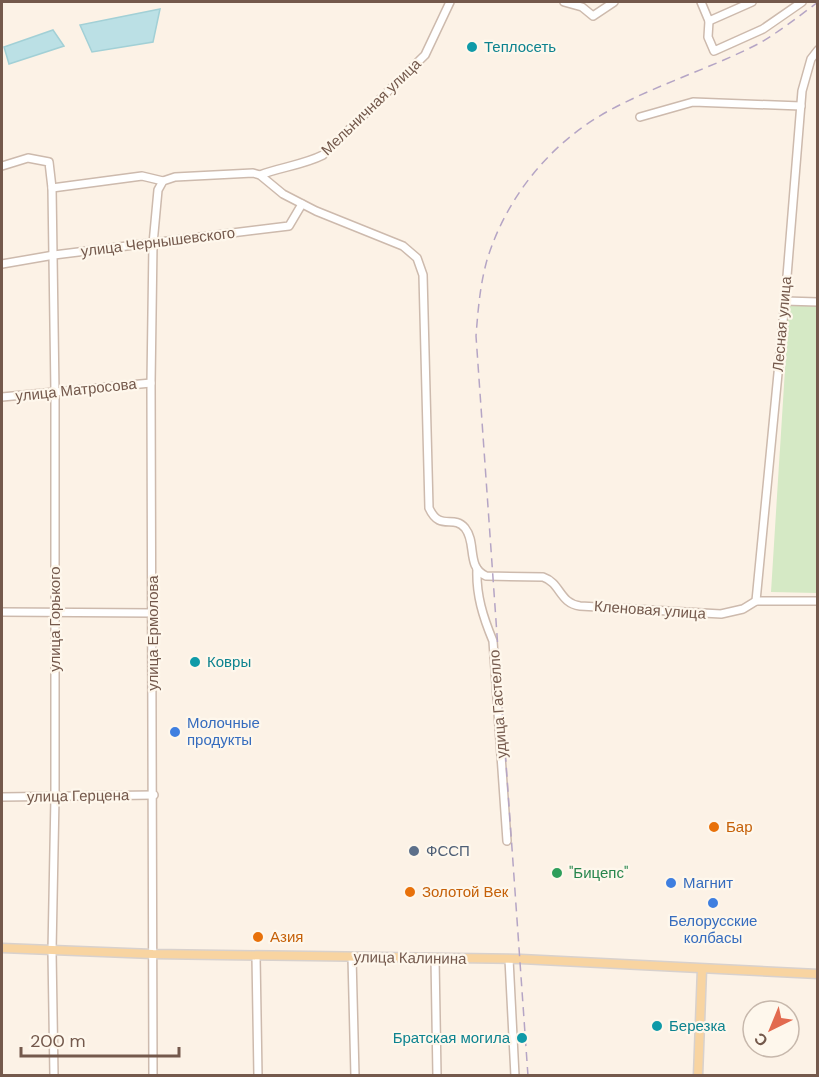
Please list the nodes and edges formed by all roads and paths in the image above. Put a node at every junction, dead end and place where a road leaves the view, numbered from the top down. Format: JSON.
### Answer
{"nodes":[{"id":1,"x":450,"y":2,"type":"edge"},
{"id":2,"x":564,"y":2,"type":"edge"},
{"id":3,"x":614,"y":2,"type":"edge"},
{"id":4,"x":701,"y":2,"type":"edge"},
{"id":5,"x":752,"y":2,"type":"edge"},
{"id":6,"x":802,"y":2,"type":"edge"},
{"id":7,"x":709,"y":21,"type":"junction"},
{"id":8,"x":818,"y":50,"type":"edge"},
{"id":9,"x":801,"y":106,"type":"junction"},
{"id":10,"x":640,"y":117,"type":"dead end"},
{"id":11,"x":2,"y":166,"type":"edge"},
{"id":12,"x":260,"y":175,"type":"junction"},
{"id":13,"x":164,"y":181,"type":"junction"},
{"id":14,"x":52,"y":188,"type":"junction"},
{"id":15,"x":302,"y":204,"type":"junction"},
{"id":16,"x":153,"y":244,"type":"junction"},
{"id":17,"x":54,"y":255,"type":"junction"},
{"id":18,"x":2,"y":264,"type":"edge"},
{"id":19,"x":785,"y":301,"type":"junction"},
{"id":20,"x":818,"y":302,"type":"edge"},
{"id":21,"x":151,"y":383,"type":"junction"},
{"id":22,"x":55,"y":392,"type":"junction"},
{"id":23,"x":2,"y":398,"type":"edge"},
{"id":24,"x":477,"y":569,"type":"junction"},
{"id":25,"x":756,"y":601,"type":"junction"},
{"id":26,"x":818,"y":601,"type":"edge"},
{"id":27,"x":2,"y":612,"type":"edge"},
{"id":28,"x":55,"y":612,"type":"junction"},
{"id":29,"x":153,"y":613,"type":"junction"},
{"id":30,"x":154,"y":795,"type":"junction"},
{"id":31,"x":55,"y":796,"type":"junction"},
{"id":32,"x":2,"y":797,"type":"edge"},
{"id":33,"x":507,"y":841,"type":"dead end"},
{"id":34,"x":2,"y":948,"type":"edge"},
{"id":35,"x":52,"y":951,"type":"junction"},
{"id":36,"x":153,"y":954,"type":"junction"},
{"id":37,"x":256,"y":956,"type":"junction"},
{"id":38,"x":352,"y":957,"type":"junction"},
{"id":39,"x":435,"y":958,"type":"junction"},
{"id":40,"x":509,"y":959,"type":"junction"},
{"id":41,"x":702,"y":969,"type":"junction"},
{"id":42,"x":818,"y":974,"type":"edge"},
{"id":43,"x":54,"y":1076,"type":"edge"},
{"id":44,"x":153,"y":1076,"type":"edge"},
{"id":45,"x":258,"y":1076,"type":"edge"},
{"id":46,"x":355,"y":1076,"type":"edge"},
{"id":47,"x":437,"y":1076,"type":"edge"},
{"id":48,"x":515,"y":1076,"type":"edge"},
{"id":49,"x":698,"y":1076,"type":"edge"}],
"edges":[{"from":1,"to":12,"type":"street","name":"Мельничная улица"},
{"from":2,"to":3,"type":"street"},
{"from":4,"to":7,"type":"street"},
{"from":5,"to":7,"type":"street"},
{"from":6,"to":7,"type":"street"},
{"from":8,"to":9,"type":"street","name":"Лесная улица"},
{"from":9,"to":10,"type":"street"},
{"from":9,"to":19,"type":"street","name":"Лесная улица"},
{"from":11,"to":14,"type":"street","name":"улица Горького"},
{"from":12,"to":13,"type":"street","name":"Мельничная улица"},
{"from":12,"to":15,"type":"street"},
{"from":13,"to":14,"type":"street","name":"Мельничная улица"},
{"from":13,"to":16,"type":"street","name":"улица Ермолова"},
{"from":14,"to":17,"type":"street","name":"улица Горького"},
{"from":15,"to":16,"type":"street","name":"улица Чернышевского"},
{"from":15,"to":24,"type":"street","name":"удица Гастелло"},
{"from":16,"to":17,"type":"street","name":"улица Чернышевского"},
{"from":16,"to":21,"type":"street","name":"улица Ермолова"},
{"from":17,"to":18,"type":"street","name":"улица Чернышевского"},
{"from":17,"to":22,"type":"street","name":"улица Горького"},
{"from":19,"to":20,"type":"street"},
{"from":19,"to":25,"type":"street","name":"Лесная улица"},
{"from":21,"to":22,"type":"street","name":"улица Матросова"},
{"from":21,"to":29,"type":"street","name":"улица Ермолова"},
{"from":22,"to":23,"type":"street","name":"улица Матросова"},
{"from":22,"to":28,"type":"street","name":"улица Горького"},
{"from":24,"to":25,"type":"street","name":"Кленовая улица"},
{"from":24,"to":33,"type":"street","name":"удица Гастелло"},
{"from":25,"to":26,"type":"street","name":"Кленовая улица"},
{"from":27,"to":28,"type":"street"},
{"from":28,"to":29,"type":"street"},
{"from":28,"to":31,"type":"street","name":"улица Горького"},
{"from":29,"to":30,"type":"street","name":"улица Ермолова"},
{"from":30,"to":31,"type":"street","name":"улица Герцена"},
{"from":30,"to":36,"type":"street","name":"улица Ермолова"},
{"from":31,"to":32,"type":"street","name":"улица Герцена"},
{"from":31,"to":35,"type":"street","name":"улица Горького"},
{"from":34,"to":35,"type":"main road","name":"улица Калинина"},
{"from":35,"to":36,"type":"main road","name":"улица Калинина"},
{"from":35,"to":43,"type":"street","name":"улица Горького"},
{"from":36,"to":37,"type":"main road","name":"улица Калинина"},
{"from":36,"to":44,"type":"street","name":"улица Ермолова"},
{"from":37,"to":38,"type":"main road","name":"улица Калинина"},
{"from":37,"to":45,"type":"street"},
{"from":38,"to":39,"type":"main road","name":"улица Калинина"},
{"from":38,"to":46,"type":"street"},
{"from":39,"to":40,"type":"main road","name":"улица Калинина"},
{"from":39,"to":47,"type":"street"},
{"from":40,"to":41,"type":"main road","name":"улица Калинина"},
{"from":40,"to":48,"type":"street"},
{"from":41,"to":42,"type":"main road","name":"улица Калинина"},
{"from":41,"to":49,"type":"main road"}]}
